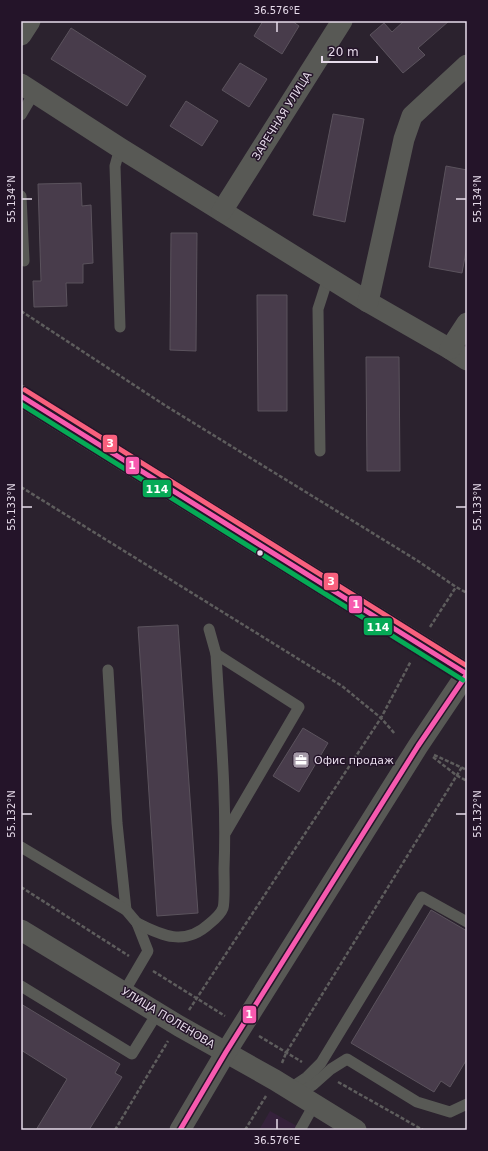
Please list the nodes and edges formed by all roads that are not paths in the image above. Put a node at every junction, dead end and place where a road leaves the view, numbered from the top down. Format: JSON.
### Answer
{"nodes":[{"id":1,"x":30,"y":21,"type":"edge"},
{"id":2,"x":342,"y":21,"type":"edge"},
{"id":3,"x":21,"y":35,"type":"edge"},
{"id":4,"x":467,"y":65,"type":"edge"},
{"id":5,"x":28,"y":88,"type":"edge"},
{"id":6,"x":21,"y":115,"type":"edge"},
{"id":7,"x":120,"y":148,"type":"junction"},
{"id":8,"x":21,"y":196,"type":"edge"},
{"id":9,"x":222,"y":211,"type":"junction"},
{"id":10,"x":24,"y":261,"type":"dead end"},
{"id":11,"x":328,"y":278,"type":"junction"},
{"id":12,"x":368,"y":302,"type":"junction"},
{"id":13,"x":467,"y":323,"type":"edge"},
{"id":14,"x":120,"y":327,"type":"dead end"},
{"id":15,"x":459,"y":354,"type":"edge"},
{"id":16,"x":21,"y":396,"type":"edge"},
{"id":17,"x":320,"y":451,"type":"dead end"},
{"id":18,"x":209,"y":629,"type":"dead end"},
{"id":19,"x":216,"y":654,"type":"junction"},
{"id":20,"x":108,"y":670,"type":"dead end"},
{"id":21,"x":467,"y":674,"type":"edge"},
{"id":22,"x":226,"y":833,"type":"junction"},
{"id":23,"x":21,"y":847,"type":"edge"},
{"id":24,"x":126,"y":910,"type":"junction"},
{"id":25,"x":467,"y":922,"type":"edge"},
{"id":26,"x":137,"y":923,"type":"junction"},
{"id":27,"x":21,"y":930,"type":"edge"},
{"id":28,"x":21,"y":986,"type":"edge"},
{"id":29,"x":124,"y":992,"type":"junction"},
{"id":30,"x":158,"y":1012,"type":"junction"},
{"id":31,"x":226,"y":1052,"type":"junction"},
{"id":32,"x":300,"y":1096,"type":"junction"},
{"id":33,"x":467,"y":1104,"type":"edge"},
{"id":34,"x":180,"y":1130,"type":"edge"},
{"id":35,"x":300,"y":1130,"type":"edge"},
{"id":36,"x":356,"y":1130,"type":"edge"}],
"edges":[{"from":1,"to":3,"type":"street"},
{"from":2,"to":9,"type":"street","name":"ЗАРЕЧНАЯ УЛИЦА"},
{"from":4,"to":12,"type":"street"},
{"from":5,"to":6,"type":"lane"},
{"from":5,"to":7,"type":"street"},
{"from":7,"to":9,"type":"street"},
{"from":7,"to":14,"type":"lane"},
{"from":8,"to":10,"type":"lane"},
{"from":9,"to":11,"type":"street"},
{"from":11,"to":12,"type":"street"},
{"from":11,"to":17,"type":"lane"},
{"from":12,"to":15,"type":"street"},
{"from":13,"to":15,"type":"street"},
{"from":16,"to":21,"type":"street"},
{"from":18,"to":19,"type":"lane"},
{"from":19,"to":22,"type":"lane"},
{"from":19,"to":22,"type":"lane"},
{"from":20,"to":24,"type":"lane"},
{"from":21,"to":31,"type":"street"},
{"from":22,"to":26,"type":"lane"},
{"from":23,"to":24,"type":"lane"},
{"from":24,"to":26,"type":"lane"},
{"from":25,"to":32,"type":"lane"},
{"from":26,"to":29,"type":"lane"},
{"from":27,"to":29,"type":"street","name":"УЛИЦА ПОЛЕНОВА"},
{"from":28,"to":30,"type":"lane"},
{"from":29,"to":30,"type":"street","name":"УЛИЦА ПОЛЕНОВА"},
{"from":30,"to":31,"type":"street","name":"УЛИЦА ПОЛЕНОВА"},
{"from":31,"to":32,"type":"street","name":"УЛИЦА ПОЛЕНОВА"},
{"from":31,"to":34,"type":"street"},
{"from":32,"to":33,"type":"lane"},
{"from":32,"to":35,"type":"lane"},
{"from":32,"to":36,"type":"street","name":"УЛИЦА ПОЛЕНОВА"}]}
